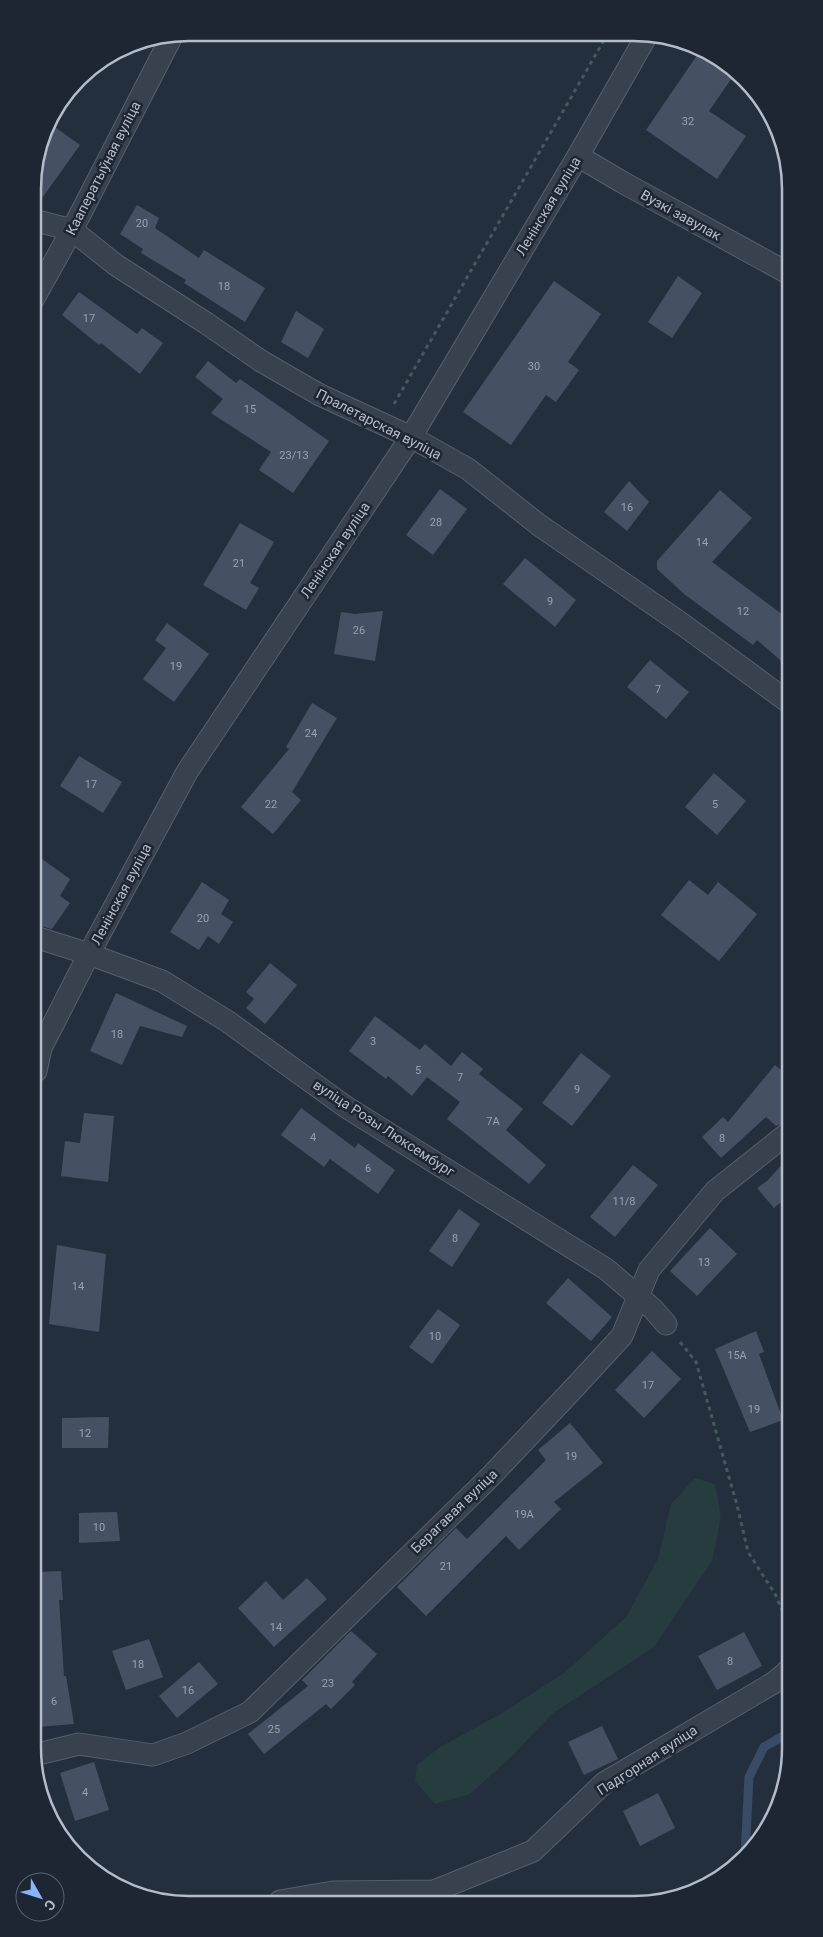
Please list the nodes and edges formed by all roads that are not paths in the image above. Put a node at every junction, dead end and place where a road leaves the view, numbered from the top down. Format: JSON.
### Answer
{"nodes":[{"id":1,"x":642,"y":42,"type":"edge"},
{"id":2,"x":168,"y":43,"type":"edge"},
{"id":3,"x":578,"y":156,"type":"junction"},
{"id":4,"x":42,"y":222,"type":"edge"},
{"id":5,"x":72,"y":230,"type":"junction"},
{"id":6,"x":782,"y":270,"type":"edge"},
{"id":7,"x":42,"y":284,"type":"edge"},
{"id":8,"x":411,"y":437,"type":"junction"},
{"id":9,"x":782,"y":697,"type":"edge"},
{"id":10,"x":42,"y":939,"type":"edge"},
{"id":11,"x":88,"y":954,"type":"junction"},
{"id":12,"x":41,"y":1047,"type":"edge"},
{"id":13,"x":781,"y":1138,"type":"edge"},
{"id":14,"x":638,"y":1296,"type":"junction"},
{"id":15,"x":666,"y":1324,"type":"road end"},
{"id":16,"x":781,"y":1677,"type":"edge"},
{"id":17,"x":42,"y":1753,"type":"edge"},
{"id":18,"x":309,"y":1896,"type":"edge"}],
"edges":[{"from":1,"to":3,"type":"street","name":"Ленінская вуліца"},
{"from":2,"to":5,"type":"street","name":"Кааператыўная вуліца"},
{"from":3,"to":6,"type":"street","name":"Вузкі завулак"},
{"from":3,"to":8,"type":"street","name":"Ленінская вуліца"},
{"from":4,"to":5,"type":"street","name":"Пралетарская вуліца"},
{"from":5,"to":7,"type":"street","name":"Кааператыўная вуліца"},
{"from":5,"to":8,"type":"street","name":"Пралетарская вуліца"},
{"from":8,"to":9,"type":"street","name":"Пралетарская вуліца"},
{"from":8,"to":11,"type":"street","name":"Ленінская вуліца"},
{"from":10,"to":11,"type":"street"},
{"from":11,"to":12,"type":"street","name":"Ленінская вуліца"},
{"from":11,"to":14,"type":"street","name":"вуліца Розы Люксембург"},
{"from":13,"to":14,"type":"street","name":"Берагавая вуліца"},
{"from":14,"to":15,"type":"street","name":"вуліца Розы Люксембург"},
{"from":14,"to":17,"type":"street","name":"Берагавая вуліца"},
{"from":16,"to":18,"type":"street","name":"Падгорная вуліца"}]}
